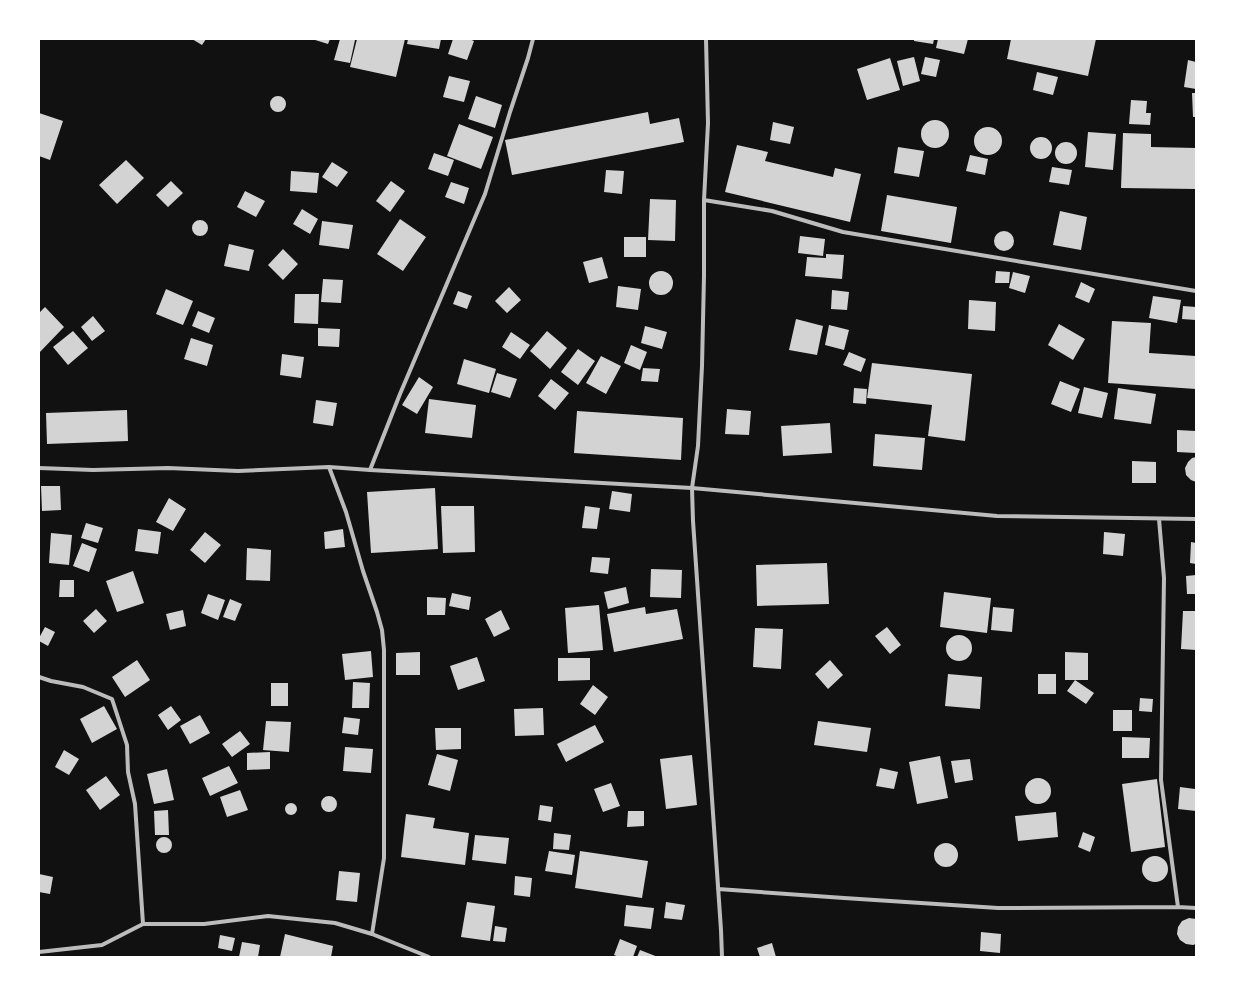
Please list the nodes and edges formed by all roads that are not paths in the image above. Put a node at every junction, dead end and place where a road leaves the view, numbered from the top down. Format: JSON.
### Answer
{"nodes":[{"id":1,"x":533,"y":39,"type":"edge"},
{"id":2,"x":706,"y":39,"type":"edge"},
{"id":3,"x":704,"y":200,"type":"junction"},
{"id":4,"x":1196,"y":291,"type":"edge"},
{"id":5,"x":329,"y":467,"type":"junction"},
{"id":6,"x":39,"y":468,"type":"edge"},
{"id":7,"x":370,"y":470,"type":"junction"},
{"id":8,"x":692,"y":488,"type":"junction"},
{"id":9,"x":1159,"y":519,"type":"junction"},
{"id":10,"x":1196,"y":519,"type":"edge"},
{"id":11,"x":39,"y":677,"type":"edge"},
{"id":12,"x":718,"y":889,"type":"junction"},
{"id":13,"x":1178,"y":907,"type":"junction"},
{"id":14,"x":1196,"y":908,"type":"edge"},
{"id":15,"x":143,"y":924,"type":"junction"},
{"id":16,"x":372,"y":934,"type":"junction"},
{"id":17,"x":39,"y":952,"type":"edge"},
{"id":18,"x":429,"y":957,"type":"edge"},
{"id":19,"x":722,"y":957,"type":"edge"}],
"edges":[{"from":1,"to":7,"type":"street"},
{"from":2,"to":3,"type":"street"},
{"from":3,"to":4,"type":"street"},
{"from":3,"to":8,"type":"street"},
{"from":5,"to":6,"type":"street"},
{"from":5,"to":7,"type":"street"},
{"from":5,"to":16,"type":"street"},
{"from":7,"to":8,"type":"street"},
{"from":8,"to":9,"type":"street"},
{"from":8,"to":12,"type":"street"},
{"from":9,"to":10,"type":"street"},
{"from":9,"to":13,"type":"street"},
{"from":11,"to":15,"type":"street"},
{"from":12,"to":13,"type":"street"},
{"from":12,"to":19,"type":"street"},
{"from":13,"to":14,"type":"street"},
{"from":15,"to":16,"type":"street"},
{"from":15,"to":17,"type":"street"},
{"from":16,"to":18,"type":"street"}]}
